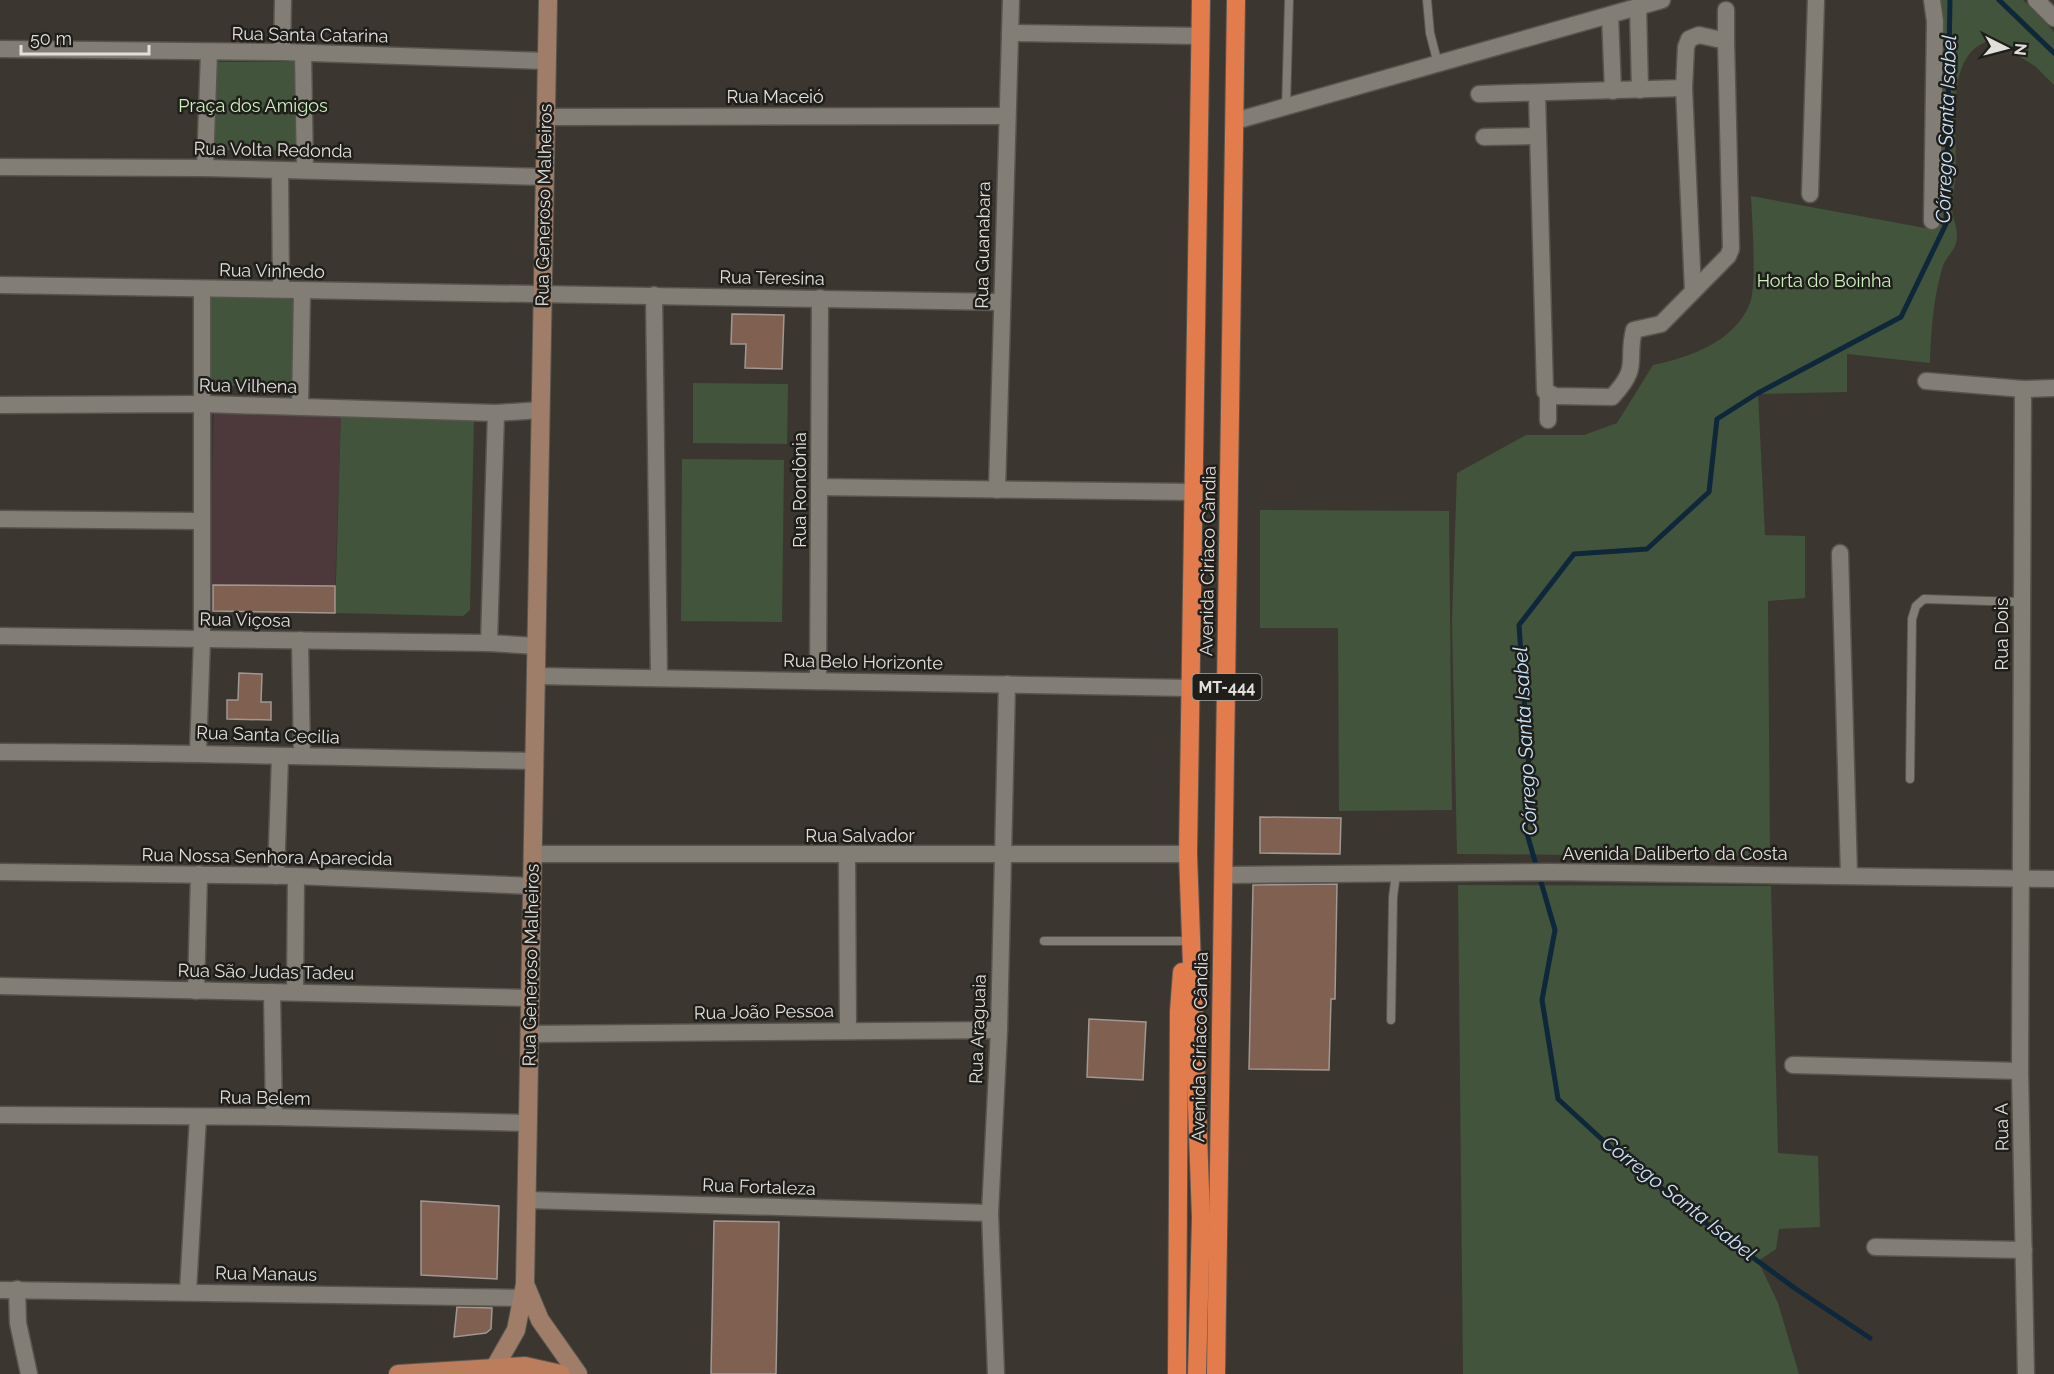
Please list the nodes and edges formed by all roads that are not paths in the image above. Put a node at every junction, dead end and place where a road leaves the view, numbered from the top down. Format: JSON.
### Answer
{"nodes":[{"id":1,"x":283,"y":0,"type":"edge"},
{"id":2,"x":548,"y":0,"type":"edge"},
{"id":3,"x":1011,"y":0,"type":"edge"},
{"id":4,"x":1201,"y":0,"type":"edge"},
{"id":5,"x":1236,"y":0,"type":"edge"},
{"id":6,"x":1289,"y":0,"type":"edge"},
{"id":7,"x":1427,"y":0,"type":"edge"},
{"id":8,"x":1662,"y":0,"type":"edge"},
{"id":9,"x":1816,"y":0,"type":"edge"},
{"id":10,"x":1932,"y":0,"type":"edge"},
{"id":11,"x":2036,"y":0,"type":"edge"},
{"id":12,"x":1638,"y":7,"type":"junction"},
{"id":13,"x":1726,"y":10,"type":"dead end"},
{"id":14,"x":1610,"y":15,"type":"junction"},
{"id":15,"x":2054,"y":18,"type":"edge"},
{"id":16,"x":1010,"y":33,"type":"junction"},
{"id":17,"x":1200,"y":36,"type":"junction"},
{"id":18,"x":1726,"y":41,"type":"junction"},
{"id":19,"x":0,"y":49,"type":"edge"},
{"id":20,"x":208,"y":52,"type":"junction"},
{"id":21,"x":282,"y":52,"type":"junction"},
{"id":22,"x":303,"y":55,"type":"junction"},
{"id":23,"x":547,"y":61,"type":"junction"},
{"id":24,"x":1438,"y":65,"type":"junction"},
{"id":25,"x":1684,"y":88,"type":"junction"},
{"id":26,"x":1640,"y":90,"type":"junction"},
{"id":27,"x":1613,"y":91,"type":"junction"},
{"id":28,"x":1479,"y":94,"type":"dead end"},
{"id":29,"x":1536,"y":94,"type":"junction"},
{"id":30,"x":1286,"y":108,"type":"junction"},
{"id":31,"x":1005,"y":116,"type":"junction"},
{"id":32,"x":546,"y":117,"type":"junction"},
{"id":33,"x":1236,"y":121,"type":"junction"},
{"id":34,"x":1538,"y":136,"type":"junction"},
{"id":35,"x":1484,"y":137,"type":"dead end"},
{"id":36,"x":0,"y":167,"type":"edge"},
{"id":37,"x":205,"y":168,"type":"junction"},
{"id":38,"x":280,"y":170,"type":"junction"},
{"id":39,"x":305,"y":170,"type":"junction"},
{"id":40,"x":545,"y":177,"type":"junction"},
{"id":41,"x":1810,"y":194,"type":"dead end"},
{"id":42,"x":1932,"y":221,"type":"dead end"},
{"id":43,"x":0,"y":285,"type":"edge"},
{"id":44,"x":202,"y":289,"type":"junction"},
{"id":45,"x":281,"y":289,"type":"junction"},
{"id":46,"x":302,"y":291,"type":"junction"},
{"id":47,"x":1693,"y":291,"type":"junction"},
{"id":48,"x":543,"y":294,"type":"junction"},
{"id":49,"x":654,"y":295,"type":"junction"},
{"id":50,"x":820,"y":298,"type":"junction"},
{"id":51,"x":1002,"y":302,"type":"junction"},
{"id":52,"x":1926,"y":381,"type":"dead end"},
{"id":53,"x":2054,"y":388,"type":"edge"},
{"id":54,"x":2023,"y":389,"type":"junction"},
{"id":55,"x":1548,"y":395,"type":"junction"},
{"id":56,"x":203,"y":404,"type":"junction"},
{"id":57,"x":0,"y":405,"type":"edge"},
{"id":58,"x":300,"y":407,"type":"junction"},
{"id":59,"x":541,"y":410,"type":"junction"},
{"id":60,"x":496,"y":413,"type":"junction"},
{"id":61,"x":1548,"y":420,"type":"dead end"},
{"id":62,"x":819,"y":487,"type":"junction"},
{"id":63,"x":997,"y":490,"type":"junction"},
{"id":64,"x":1192,"y":492,"type":"junction"},
{"id":65,"x":0,"y":519,"type":"edge"},
{"id":66,"x":201,"y":521,"type":"junction"},
{"id":67,"x":1840,"y":553,"type":"dead end"},
{"id":68,"x":2021,"y":602,"type":"junction"},
{"id":69,"x":0,"y":636,"type":"edge"},
{"id":70,"x":202,"y":639,"type":"junction"},
{"id":71,"x":300,"y":640,"type":"junction"},
{"id":72,"x":489,"y":643,"type":"junction"},
{"id":73,"x":537,"y":646,"type":"junction"},
{"id":74,"x":536,"y":676,"type":"junction"},
{"id":75,"x":659,"y":678,"type":"junction"},
{"id":76,"x":818,"y":681,"type":"junction"},
{"id":77,"x":1007,"y":684,"type":"junction"},
{"id":78,"x":1188,"y":687,"type":"junction"},
{"id":79,"x":0,"y":752,"type":"edge"},
{"id":80,"x":198,"y":752,"type":"junction"},
{"id":81,"x":302,"y":756,"type":"junction"},
{"id":82,"x":280,"y":757,"type":"junction"},
{"id":83,"x":534,"y":761,"type":"junction"},
{"id":84,"x":1910,"y":779,"type":"dead end"},
{"id":85,"x":533,"y":854,"type":"junction"},
{"id":86,"x":1002,"y":854,"type":"junction"},
{"id":87,"x":1188,"y":854,"type":"junction"},
{"id":88,"x":847,"y":856,"type":"junction"},
{"id":89,"x":0,"y":872,"type":"edge"},
{"id":90,"x":199,"y":874,"type":"junction"},
{"id":91,"x":1224,"y":874,"type":"junction"},
{"id":92,"x":1396,"y":874,"type":"junction"},
{"id":93,"x":1849,"y":875,"type":"junction"},
{"id":94,"x":276,"y":876,"type":"junction"},
{"id":95,"x":296,"y":876,"type":"junction"},
{"id":96,"x":2020,"y":879,"type":"junction"},
{"id":97,"x":2054,"y":879,"type":"edge"},
{"id":98,"x":532,"y":886,"type":"junction"},
{"id":99,"x":1189,"y":892,"type":"junction"},
{"id":100,"x":1044,"y":941,"type":"dead end"},
{"id":101,"x":1185,"y":941,"type":"junction"},
{"id":102,"x":0,"y":986,"type":"edge"},
{"id":103,"x":196,"y":990,"type":"junction"},
{"id":104,"x":272,"y":992,"type":"junction"},
{"id":105,"x":295,"y":992,"type":"junction"},
{"id":106,"x":531,"y":998,"type":"junction"},
{"id":107,"x":1391,"y":1020,"type":"dead end"},
{"id":108,"x":999,"y":1030,"type":"junction"},
{"id":109,"x":848,"y":1031,"type":"junction"},
{"id":110,"x":530,"y":1034,"type":"junction"},
{"id":111,"x":1792,"y":1065,"type":"dead end"},
{"id":112,"x":2020,"y":1071,"type":"junction"},
{"id":113,"x":0,"y":1116,"type":"edge"},
{"id":114,"x":198,"y":1117,"type":"junction"},
{"id":115,"x":274,"y":1117,"type":"junction"},
{"id":116,"x":528,"y":1123,"type":"junction"},
{"id":117,"x":527,"y":1200,"type":"junction"},
{"id":118,"x":990,"y":1213,"type":"junction"},
{"id":119,"x":1875,"y":1247,"type":"dead end"},
{"id":120,"x":2024,"y":1250,"type":"junction"},
{"id":121,"x":17,"y":1289,"type":"junction"},
{"id":122,"x":0,"y":1290,"type":"edge"},
{"id":123,"x":188,"y":1292,"type":"junction"},
{"id":124,"x":526,"y":1294,"type":"junction"},
{"id":125,"x":492,"y":1371,"type":"edge"},
{"id":126,"x":29,"y":1374,"type":"edge"},
{"id":127,"x":398,"y":1374,"type":"edge"},
{"id":128,"x":561,"y":1374,"type":"edge"},
{"id":129,"x":578,"y":1374,"type":"edge"},
{"id":130,"x":996,"y":1374,"type":"edge"},
{"id":131,"x":1177,"y":1374,"type":"edge"},
{"id":132,"x":1197,"y":1374,"type":"edge"},
{"id":133,"x":1216,"y":1374,"type":"edge"},
{"id":134,"x":2026,"y":1374,"type":"edge"}],
"edges":[{"from":1,"to":21,"type":"street"},
{"from":2,"to":23,"type":"street","name":"Rua Generoso Malheiros"},
{"from":3,"to":16,"type":"street","name":"Rua Guanabara"},
{"from":4,"to":17,"type":"highway","name":"Avenida Ciríaco Cândia","number":"MT-444"},
{"from":5,"to":33,"type":"highway","name":"Avenida Ciríaco Cândia","number":"MT-444"},
{"from":6,"to":30,"type":"lane"},
{"from":7,"to":24,"type":"lane"},
{"from":8,"to":12,"type":"street"},
{"from":9,"to":41,"type":"street"},
{"from":10,"to":42,"type":"street"},
{"from":11,"to":15,"type":"street"},
{"from":12,"to":14,"type":"street"},
{"from":12,"to":26,"type":"street"},
{"from":13,"to":18,"type":"street"},
{"from":14,"to":24,"type":"street"},
{"from":14,"to":27,"type":"street"},
{"from":16,"to":17,"type":"street"},
{"from":16,"to":31,"type":"street","name":"Rua Guanabara"},
{"from":17,"to":64,"type":"highway","name":"Avenida Ciríaco Cândia","number":"MT-444"},
{"from":18,"to":25,"type":"street"},
{"from":18,"to":47,"type":"street"},
{"from":19,"to":20,"type":"street","name":"Rua Santa Catarina"},
{"from":20,"to":21,"type":"street","name":"Rua Santa Catarina"},
{"from":20,"to":37,"type":"street"},
{"from":21,"to":22,"type":"street","name":"Rua Santa Catarina"},
{"from":22,"to":23,"type":"street","name":"Rua Santa Catarina"},
{"from":22,"to":39,"type":"street"},
{"from":23,"to":32,"type":"street","name":"Rua Generoso Malheiros"},
{"from":24,"to":30,"type":"street"},
{"from":25,"to":26,"type":"street"},
{"from":25,"to":47,"type":"street"},
{"from":26,"to":27,"type":"street"},
{"from":27,"to":29,"type":"street"},
{"from":28,"to":29,"type":"street"},
{"from":29,"to":34,"type":"street"},
{"from":30,"to":33,"type":"street"},
{"from":31,"to":32,"type":"street","name":"Rua Maceió"},
{"from":31,"to":51,"type":"street","name":"Rua Guanabara"},
{"from":32,"to":40,"type":"street","name":"Rua Generoso Malheiros"},
{"from":33,"to":91,"type":"highway","name":"Avenida Ciríaco Cândia","number":"MT-444"},
{"from":34,"to":35,"type":"street"},
{"from":34,"to":55,"type":"street"},
{"from":36,"to":37,"type":"street","name":"Rua Volta Redonda"},
{"from":37,"to":38,"type":"street","name":"Rua Volta Redonda"},
{"from":38,"to":39,"type":"street","name":"Rua Volta Redonda"},
{"from":38,"to":45,"type":"street"},
{"from":39,"to":40,"type":"street","name":"Rua Volta Redonda"},
{"from":40,"to":48,"type":"street","name":"Rua Generoso Malheiros"},
{"from":43,"to":44,"type":"street","name":"Rua Vinhedo"},
{"from":44,"to":45,"type":"street","name":"Rua Vinhedo"},
{"from":44,"to":56,"type":"street"},
{"from":45,"to":46,"type":"street","name":"Rua Vinhedo"},
{"from":46,"to":48,"type":"street","name":"Rua Vinhedo"},
{"from":46,"to":58,"type":"street"},
{"from":47,"to":55,"type":"street"},
{"from":48,"to":49,"type":"street","name":"Rua Teresina"},
{"from":48,"to":59,"type":"street","name":"Rua Generoso Malheiros"},
{"from":49,"to":50,"type":"street","name":"Rua Teresina"},
{"from":49,"to":75,"type":"street"},
{"from":50,"to":51,"type":"street","name":"Rua Teresina"},
{"from":50,"to":62,"type":"street","name":"Rua Rondônia"},
{"from":51,"to":63,"type":"street","name":"Rua Guanabara"},
{"from":52,"to":54,"type":"street"},
{"from":53,"to":54,"type":"street"},
{"from":54,"to":68,"type":"street","name":"Rua Dois"},
{"from":55,"to":61,"type":"street"},
{"from":56,"to":57,"type":"street","name":"Rua Vilhena"},
{"from":56,"to":58,"type":"street","name":"Rua Vilhena"},
{"from":56,"to":66,"type":"street"},
{"from":58,"to":60,"type":"street","name":"Rua Vilhena"},
{"from":59,"to":60,"type":"street"},
{"from":59,"to":73,"type":"street","name":"Rua Generoso Malheiros"},
{"from":60,"to":72,"type":"street"},
{"from":62,"to":63,"type":"street"},
{"from":62,"to":76,"type":"street","name":"Rua Rondônia"},
{"from":63,"to":64,"type":"street"},
{"from":64,"to":78,"type":"highway","name":"Avenida Ciríaco Cândia","number":"MT-444"},
{"from":65,"to":66,"type":"street"},
{"from":66,"to":70,"type":"street"},
{"from":67,"to":93,"type":"street"},
{"from":68,"to":84,"type":"lane"},
{"from":68,"to":96,"type":"street","name":"Rua Dois"},
{"from":69,"to":70,"type":"street","name":"Rua Viçosa"},
{"from":70,"to":71,"type":"street","name":"Rua Viçosa"},
{"from":70,"to":80,"type":"street"},
{"from":71,"to":72,"type":"street","name":"Rua Viçosa"},
{"from":71,"to":81,"type":"street"},
{"from":72,"to":73,"type":"street"},
{"from":73,"to":74,"type":"street","name":"Rua Generoso Malheiros"},
{"from":74,"to":75,"type":"street","name":"Rua Belo Horizonte"},
{"from":74,"to":83,"type":"street","name":"Rua Generoso Malheiros"},
{"from":75,"to":76,"type":"street","name":"Rua Belo Horizonte"},
{"from":76,"to":77,"type":"street","name":"Rua Belo Horizonte"},
{"from":77,"to":78,"type":"street","name":"Rua Belo Horizonte"},
{"from":77,"to":86,"type":"street","name":"Rua Araguaia"},
{"from":78,"to":87,"type":"highway","name":"Avenida Ciríaco Cândia","number":"MT-444"},
{"from":79,"to":80,"type":"street","name":"Rua Santa Cecilia"},
{"from":80,"to":82,"type":"street","name":"Rua Santa Cecilia"},
{"from":81,"to":82,"type":"street","name":"Rua Santa Cecilia"},
{"from":81,"to":83,"type":"street","name":"Rua Santa Cecilia"},
{"from":82,"to":94,"type":"street"},
{"from":83,"to":85,"type":"street","name":"Rua Generoso Malheiros"},
{"from":85,"to":88,"type":"street","name":"Rua Salvador"},
{"from":85,"to":98,"type":"street","name":"Rua Generoso Malheiros"},
{"from":86,"to":87,"type":"street","name":"Rua Salvador"},
{"from":86,"to":88,"type":"street","name":"Rua Salvador"},
{"from":86,"to":108,"type":"street","name":"Rua Araguaia"},
{"from":87,"to":99,"type":"highway","name":"Avenida Ciríaco Cândia","number":"MT-444"},
{"from":88,"to":109,"type":"street"},
{"from":89,"to":90,"type":"street","name":"Rua Nossa Senhora Aparecida"},
{"from":90,"to":94,"type":"street","name":"Rua Nossa Senhora Aparecida"},
{"from":90,"to":103,"type":"street"},
{"from":91,"to":92,"type":"street","name":"Avenida Daliberto da Costa"},
{"from":91,"to":133,"type":"highway","name":"Avenida Ciríaco Cândia","number":"MT-444"},
{"from":92,"to":93,"type":"street","name":"Avenida Daliberto da Costa"},
{"from":92,"to":107,"type":"lane"},
{"from":93,"to":96,"type":"street","name":"Avenida Daliberto da Costa"},
{"from":94,"to":95,"type":"street","name":"Rua Nossa Senhora Aparecida"},
{"from":95,"to":98,"type":"street","name":"Rua Nossa Senhora Aparecida"},
{"from":95,"to":105,"type":"street"},
{"from":96,"to":97,"type":"street","name":"Avenida Daliberto da Costa"},
{"from":96,"to":112,"type":"street","name":"Rua A"},
{"from":98,"to":106,"type":"street","name":"Rua Generoso Malheiros"},
{"from":99,"to":101,"type":"highway","number":"MT-444"},
{"from":99,"to":132,"type":"highway"},
{"from":100,"to":101,"type":"lane"},
{"from":101,"to":131,"type":"highway","number":"MT-444"},
{"from":102,"to":103,"type":"street","name":"Rua São Judas Tadeu"},
{"from":103,"to":104,"type":"street","name":"Rua São Judas Tadeu"},
{"from":104,"to":105,"type":"street","name":"Rua São Judas Tadeu"},
{"from":104,"to":115,"type":"street"},
{"from":105,"to":106,"type":"street","name":"Rua São Judas Tadeu"},
{"from":106,"to":110,"type":"street","name":"Rua Generoso Malheiros"},
{"from":108,"to":109,"type":"street","name":"Rua João Pessoa"},
{"from":108,"to":118,"type":"street","name":"Rua Araguaia"},
{"from":109,"to":110,"type":"street","name":"Rua João Pessoa"},
{"from":110,"to":116,"type":"street","name":"Rua Generoso Malheiros"},
{"from":111,"to":112,"type":"street"},
{"from":112,"to":120,"type":"street","name":"Rua A"},
{"from":113,"to":114,"type":"street","name":"Rua Belem"},
{"from":114,"to":115,"type":"street","name":"Rua Belem"},
{"from":114,"to":123,"type":"street"},
{"from":115,"to":116,"type":"street","name":"Rua Belem"},
{"from":116,"to":117,"type":"street","name":"Rua Generoso Malheiros"},
{"from":117,"to":118,"type":"street","name":"Rua Fortaleza"},
{"from":117,"to":124,"type":"street","name":"Rua Generoso Malheiros"},
{"from":118,"to":130,"type":"street","name":"Rua Araguaia"},
{"from":119,"to":120,"type":"street"},
{"from":120,"to":134,"type":"street","name":"Rua A"},
{"from":121,"to":122,"type":"street","name":"Rua Manaus"},
{"from":121,"to":123,"type":"street","name":"Rua Manaus"},
{"from":121,"to":126,"type":"street"},
{"from":123,"to":124,"type":"street","name":"Rua Manaus"},
{"from":124,"to":125,"type":"street","name":"Rua Generoso Malheiros"},
{"from":124,"to":129,"type":"street"},
{"from":125,"to":127,"type":"main road"},
{"from":125,"to":128,"type":"main road"}]}
